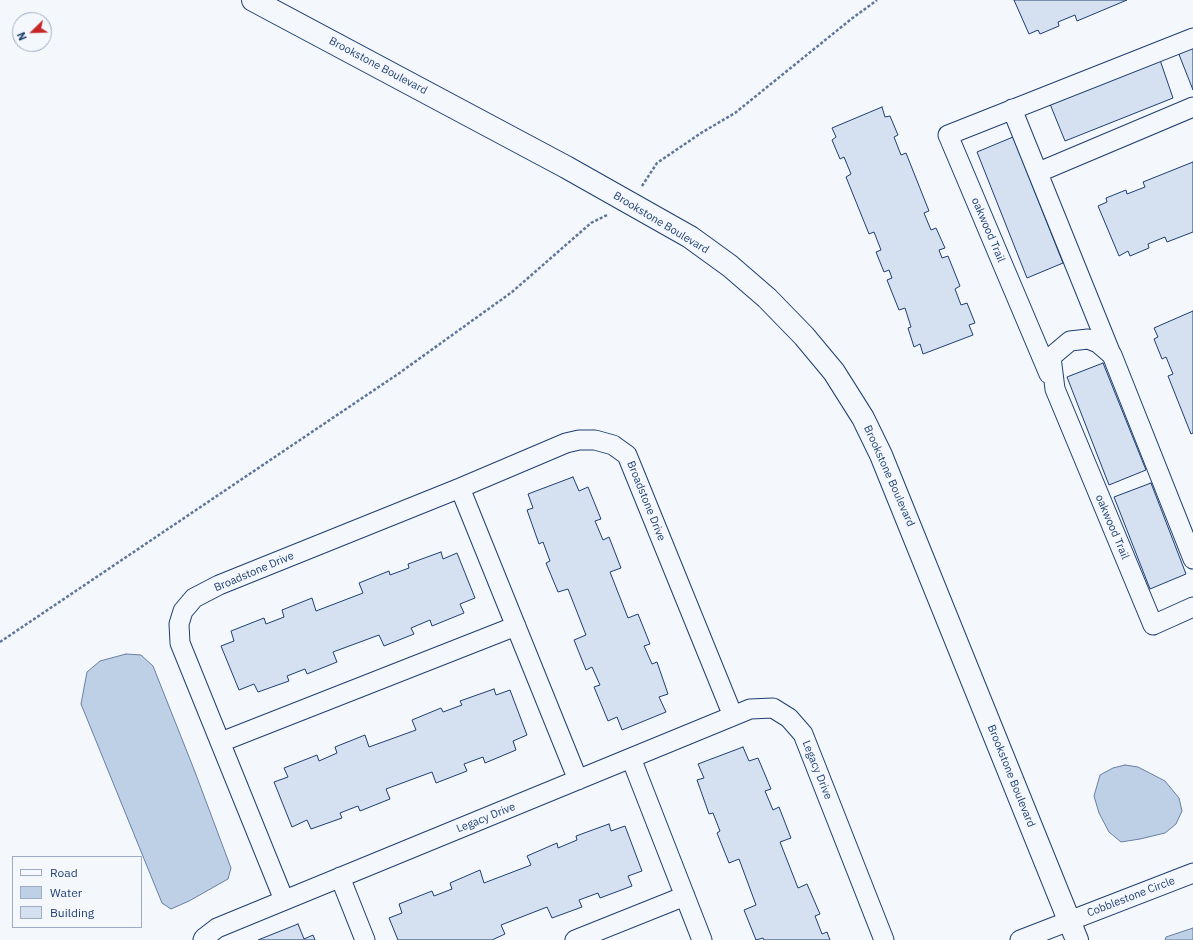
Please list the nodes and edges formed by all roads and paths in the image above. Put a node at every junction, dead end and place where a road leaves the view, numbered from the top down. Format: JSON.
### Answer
{"nodes":[{"id":1,"x":253,"y":0,"type":"edge"},
{"id":2,"x":877,"y":0,"type":"edge"},
{"id":3,"x":1193,"y":38,"type":"edge"},
{"id":4,"x":1193,"y":108,"type":"edge"},
{"id":5,"x":1012,"y":109,"type":"junction"},
{"id":6,"x":1039,"y":172,"type":"junction"},
{"id":7,"x":630,"y":204,"type":"junction"},
{"id":8,"x":1112,"y":355,"type":"junction"},
{"id":9,"x":1055,"y":389,"type":"junction"},
{"id":10,"x":460,"y":488,"type":"junction"},
{"id":11,"x":1193,"y":559,"type":"edge"},
{"id":12,"x":1193,"y":607,"type":"edge"},
{"id":13,"x":516,"y":626,"type":"junction"},
{"id":14,"x":0,"y":642,"type":"edge"},
{"id":15,"x":733,"y":716,"type":"junction"},
{"id":16,"x":221,"y":742,"type":"junction"},
{"id":17,"x":631,"y":758,"type":"junction"},
{"id":18,"x":578,"y":780,"type":"junction"},
{"id":19,"x":1193,"y":873,"type":"edge"},
{"id":20,"x":340,"y":877,"type":"junction"},
{"id":21,"x":685,"y":896,"type":"junction"},
{"id":22,"x":284,"y":900,"type":"junction"},
{"id":23,"x":1073,"y":930,"type":"edge"},
{"id":24,"x":204,"y":940,"type":"edge"},
{"id":25,"x":365,"y":940,"type":"edge"},
{"id":26,"x":575,"y":940,"type":"edge"},
{"id":27,"x":702,"y":940,"type":"edge"},
{"id":28,"x":884,"y":940,"type":"edge"},
{"id":29,"x":1020,"y":940,"type":"edge"}],
"edges":[{"from":1,"to":7,"type":"street","name":"Brookstone Boulevard"},
{"from":2,"to":7,"type":"path"},
{"from":3,"to":5,"type":"street","name":"oakwood Trail"},
{"from":4,"to":6,"type":"street"},
{"from":5,"to":6,"type":"street","name":"oakwood Trail"},
{"from":5,"to":9,"type":"street","name":"oakwood Trail"},
{"from":6,"to":8,"type":"street","name":"oakwood Trail"},
{"from":7,"to":14,"type":"path"},
{"from":7,"to":23,"type":"street","name":"Brookstone Boulevard"},
{"from":8,"to":9,"type":"street","name":"oakwood Trail"},
{"from":8,"to":11,"type":"street","name":"oakwood Trail"},
{"from":9,"to":12,"type":"street","name":"oakwood Trail"},
{"from":10,"to":13,"type":"street"},
{"from":10,"to":15,"type":"street","name":"Broadstone Drive"},
{"from":10,"to":16,"type":"street","name":"Broadstone Drive"},
{"from":13,"to":16,"type":"street"},
{"from":13,"to":18,"type":"street"},
{"from":15,"to":17,"type":"street","name":"Legacy Drive"},
{"from":15,"to":28,"type":"street","name":"Legacy Drive"},
{"from":16,"to":22,"type":"street","name":"Broadstone Drive"},
{"from":17,"to":18,"type":"street","name":"Legacy Drive"},
{"from":17,"to":21,"type":"street"},
{"from":18,"to":20,"type":"street","name":"Legacy Drive"},
{"from":19,"to":23,"type":"street","name":"Cobblestone Circle"},
{"from":20,"to":22,"type":"street","name":"Legacy Drive"},
{"from":20,"to":25,"type":"street"},
{"from":21,"to":26,"type":"street"},
{"from":21,"to":27,"type":"street"},
{"from":22,"to":24,"type":"street","name":"Legacy Drive"},
{"from":23,"to":29,"type":"street"}]}
